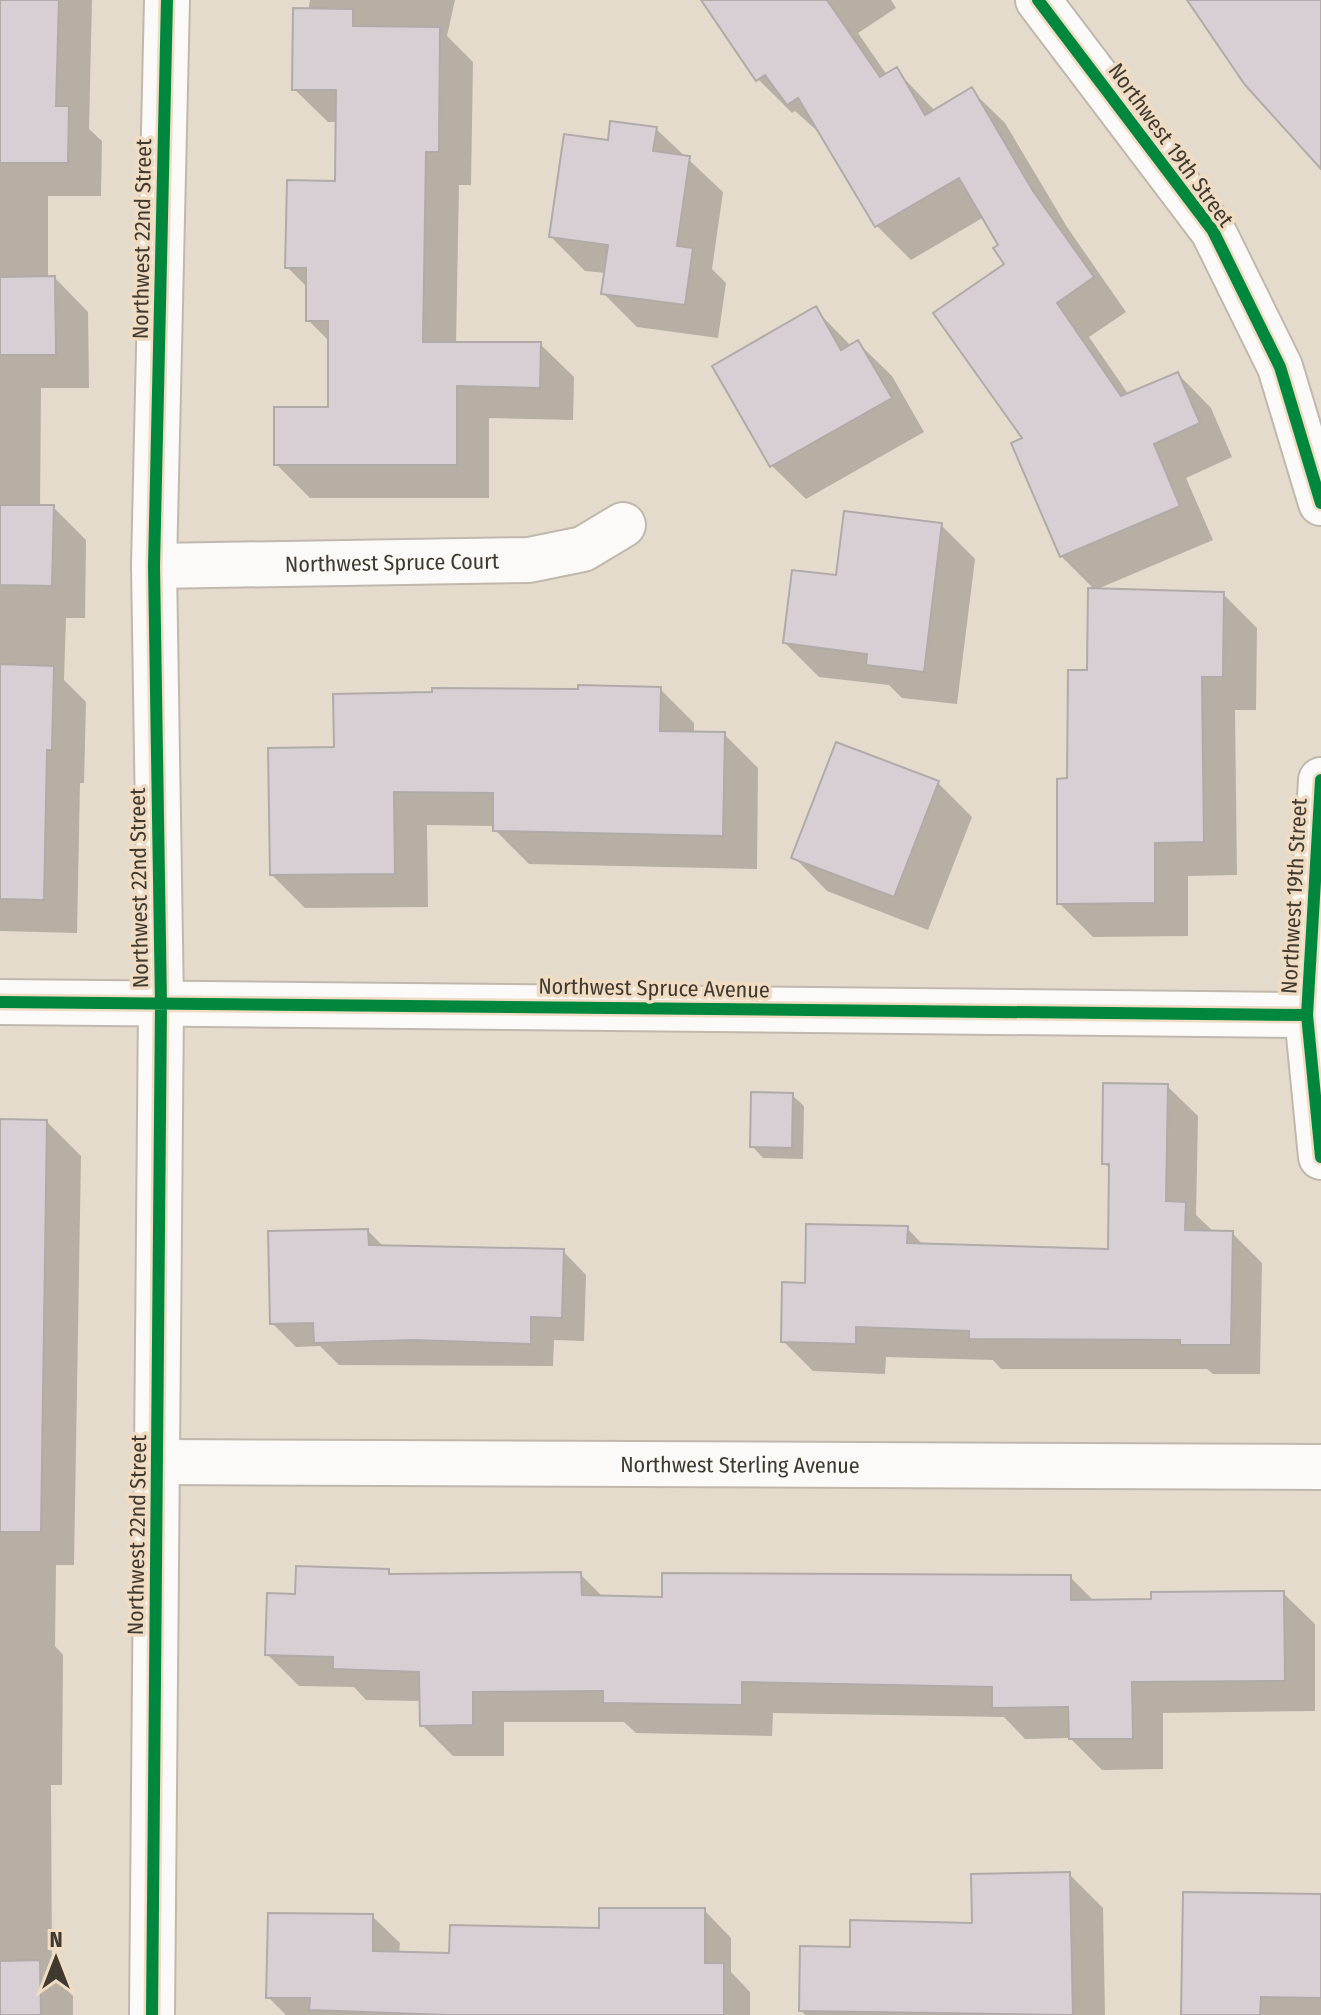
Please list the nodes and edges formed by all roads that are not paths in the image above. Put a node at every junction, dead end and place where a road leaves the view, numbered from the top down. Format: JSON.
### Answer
{"nodes":[{"id":1,"x":167,"y":0,"type":"edge"},
{"id":2,"x":1038,"y":0,"type":"edge"},
{"id":3,"x":1321,"y":503,"type":"edge"},
{"id":4,"x":623,"y":525,"type":"dead end"},
{"id":5,"x":154,"y":566,"type":"junction"},
{"id":6,"x":1321,"y":780,"type":"edge"},
{"id":7,"x":0,"y":1002,"type":"edge"},
{"id":8,"x":161,"y":1004,"type":"junction"},
{"id":9,"x":1307,"y":1015,"type":"junction"},
{"id":10,"x":1321,"y":1157,"type":"edge"},
{"id":11,"x":158,"y":1462,"type":"junction"},
{"id":12,"x":1321,"y":1467,"type":"edge"},
{"id":13,"x":152,"y":2015,"type":"edge"}],
"edges":[{"from":1,"to":5,"type":"street","name":"Northwest 22nd Street"},
{"from":2,"to":3,"type":"street","name":"Northwest 19th Street"},
{"from":4,"to":5,"type":"street","name":"Northwest Spruce Court"},
{"from":5,"to":8,"type":"street","name":"Northwest 22nd Street"},
{"from":6,"to":9,"type":"street","name":"Northwest 19th Street"},
{"from":7,"to":8,"type":"street","name":"Northwest Spruce Avenue"},
{"from":8,"to":9,"type":"street","name":"Northwest Spruce Avenue"},
{"from":8,"to":11,"type":"street","name":"Northwest 22nd Street"},
{"from":9,"to":10,"type":"street","name":"Northwest 19th Street"},
{"from":11,"to":12,"type":"street","name":"Northwest Sterling Avenue"},
{"from":11,"to":13,"type":"street","name":"Northwest 22nd Street"}]}
